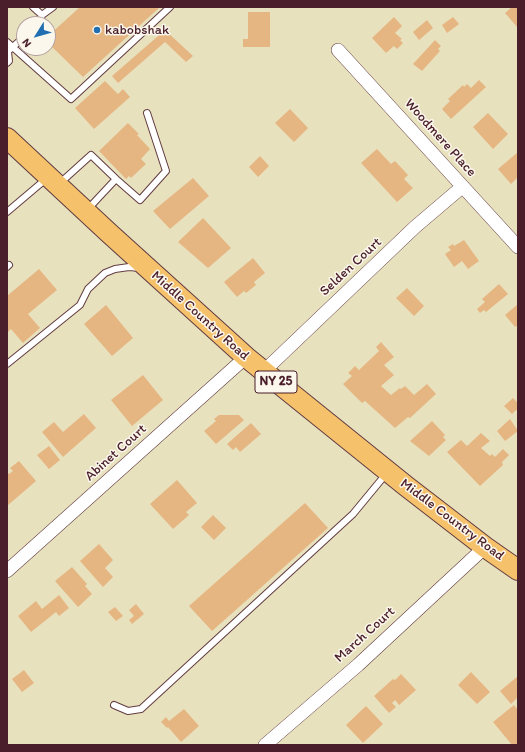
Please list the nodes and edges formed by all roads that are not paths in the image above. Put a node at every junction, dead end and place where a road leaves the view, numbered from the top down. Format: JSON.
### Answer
{"nodes":[{"id":1,"x":33,"y":7,"type":"edge"},
{"id":2,"x":53,"y":7,"type":"edge"},
{"id":3,"x":170,"y":7,"type":"edge"},
{"id":4,"x":42,"y":15,"type":"joint"},
{"id":5,"x":7,"y":42,"type":"edge"},
{"id":6,"x":338,"y":50,"type":"dead end"},
{"id":7,"x":9,"y":51,"type":"edge"},
{"id":8,"x":7,"y":63,"type":"edge"},
{"id":9,"x":147,"y":113,"type":"dead end"},
{"id":10,"x":7,"y":138,"type":"edge"},
{"id":11,"x":116,"y":179,"type":"junction"},
{"id":12,"x":53,"y":181,"type":"junction"},
{"id":13,"x":462,"y":187,"type":"junction"},
{"id":14,"x":7,"y":212,"type":"edge"},
{"id":15,"x":86,"y":212,"type":"junction"},
{"id":16,"x":518,"y":247,"type":"edge"},
{"id":17,"x":147,"y":268,"type":"junction"},
{"id":18,"x":246,"y":357,"type":"junction"},
{"id":19,"x":7,"y":364,"type":"edge"},
{"id":20,"x":263,"y":372,"type":"junction"},
{"id":21,"x":388,"y":472,"type":"junction"},
{"id":22,"x":485,"y":547,"type":"junction"},
{"id":23,"x":518,"y":570,"type":"edge"},
{"id":24,"x":7,"y":571,"type":"edge"},
{"id":25,"x":114,"y":705,"type":"dead end"},
{"id":26,"x":265,"y":745,"type":"edge"}],
"edges":[{"from":1,"to":4,"type":"lane"},
{"from":2,"to":4,"type":"lane"},
{"from":3,"to":7,"type":"lane"},
{"from":5,"to":7,"type":"lane"},
{"from":6,"to":13,"type":"street","name":"Woodmere Place"},
{"from":7,"to":8,"type":"lane"},
{"from":9,"to":11,"type":"lane"},
{"from":10,"to":12,"type":"main road","name":"Middle Country Road","number":"NY 25"},
{"from":11,"to":12,"type":"lane"},
{"from":11,"to":15,"type":"lane"},
{"from":12,"to":14,"type":"lane"},
{"from":12,"to":15,"type":"main road","name":"Middle Country Road","number":"NY 25"},
{"from":13,"to":16,"type":"street","name":"Woodmere Place"},
{"from":13,"to":20,"type":"street","name":"Selden Court"},
{"from":15,"to":17,"type":"main road","name":"Middle Country Road","number":"NY 25"},
{"from":17,"to":18,"type":"main road","name":"Middle Country Road","number":"NY 25"},
{"from":17,"to":19,"type":"lane"},
{"from":18,"to":20,"type":"main road","name":"Middle Country Road","number":"NY 25"},
{"from":18,"to":24,"type":"street","name":"Abinet Court"},
{"from":20,"to":21,"type":"main road","name":"Middle Country Road","number":"NY 25"},
{"from":21,"to":22,"type":"main road","name":"Middle Country Road","number":"NY 25"},
{"from":21,"to":25,"type":"lane"},
{"from":22,"to":23,"type":"main road","name":"Middle Country Road","number":"NY 25"},
{"from":22,"to":26,"type":"street","name":"March Court"}]}
